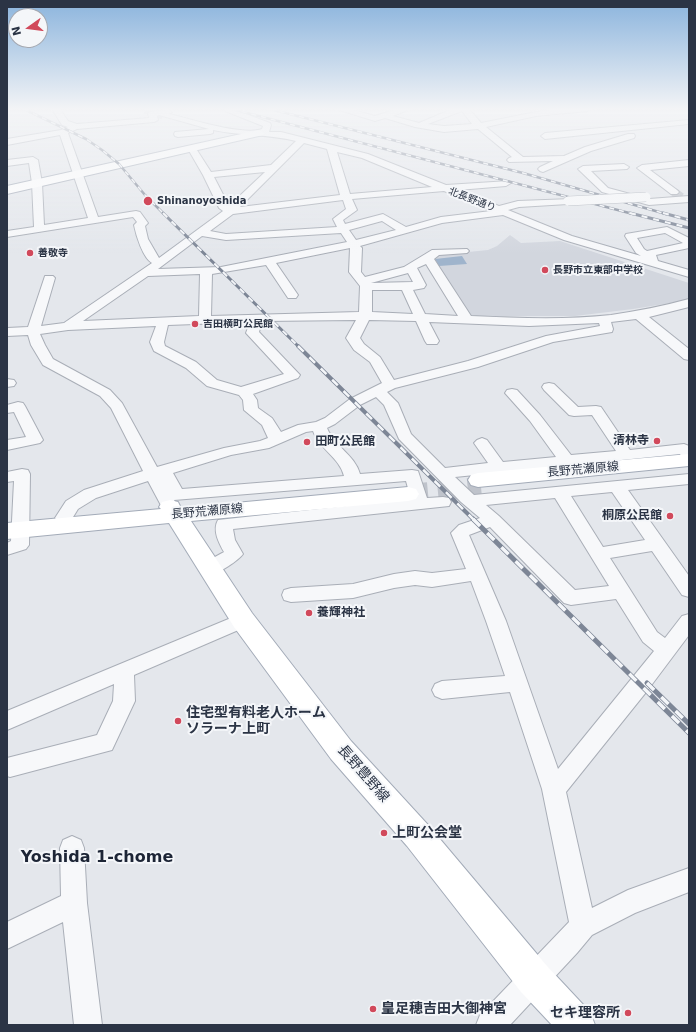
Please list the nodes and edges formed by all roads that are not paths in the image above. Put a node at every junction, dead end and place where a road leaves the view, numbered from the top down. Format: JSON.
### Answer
{"nodes":[{"id":1,"x":72,"y":157,"type":"edge"},
{"id":2,"x":153,"y":157,"type":"edge"},
{"id":3,"x":197,"y":157,"type":"edge"},
{"id":4,"x":284,"y":157,"type":"edge"},
{"id":5,"x":334,"y":157,"type":"edge"},
{"id":6,"x":368,"y":157,"type":"edge"},
{"id":7,"x":513,"y":157,"type":"edge"},
{"id":8,"x":656,"y":157,"type":"dead end"},
{"id":9,"x":569,"y":158,"type":"junction"},
{"id":10,"x":689,"y":162,"type":"edge"},
{"id":11,"x":627,"y":166,"type":"dead end"},
{"id":12,"x":666,"y":166,"type":"junction"},
{"id":13,"x":9,"y":167,"type":"edge"},
{"id":14,"x":273,"y":168,"type":"junction"},
{"id":15,"x":583,"y":169,"type":"junction"},
{"id":16,"x":543,"y":170,"type":"dead end"},
{"id":17,"x":78,"y":173,"type":"junction"},
{"id":18,"x":208,"y":175,"type":"junction"},
{"id":19,"x":37,"y":183,"type":"junction"},
{"id":20,"x":506,"y":183,"type":"dead end"},
{"id":21,"x":442,"y":188,"type":"junction"},
{"id":22,"x":653,"y":189,"type":"junction"},
{"id":23,"x":7,"y":190,"type":"edge"},
{"id":24,"x":615,"y":193,"type":"junction"},
{"id":25,"x":682,"y":194,"type":"edge"},
{"id":26,"x":346,"y":197,"type":"junction"},
{"id":27,"x":251,"y":208,"type":"junction"},
{"id":28,"x":230,"y":210,"type":"junction"},
{"id":29,"x":501,"y":211,"type":"junction"},
{"id":30,"x":94,"y":220,"type":"junction"},
{"id":31,"x":39,"y":229,"type":"junction"},
{"id":32,"x":343,"y":229,"type":"junction"},
{"id":33,"x":405,"y":231,"type":"junction"},
{"id":34,"x":201,"y":233,"type":"junction"},
{"id":35,"x":7,"y":234,"type":"edge"},
{"id":36,"x":268,"y":234,"type":"junction"},
{"id":37,"x":689,"y":242,"type":"edge"},
{"id":38,"x":354,"y":244,"type":"junction"},
{"id":39,"x":689,"y":245,"type":"edge"},
{"id":40,"x":463,"y":251,"type":"dead end"},
{"id":41,"x":647,"y":254,"type":"junction"},
{"id":42,"x":280,"y":258,"type":"junction"},
{"id":43,"x":428,"y":258,"type":"junction"},
{"id":44,"x":269,"y":261,"type":"junction"},
{"id":45,"x":161,"y":262,"type":"junction"},
{"id":46,"x":654,"y":263,"type":"junction"},
{"id":47,"x":411,"y":267,"type":"junction"},
{"id":48,"x":206,"y":272,"type":"junction"},
{"id":49,"x":145,"y":273,"type":"junction"},
{"id":50,"x":689,"y":274,"type":"edge"},
{"id":51,"x":49,"y":278,"type":"dead end"},
{"id":52,"x":365,"y":284,"type":"junction"},
{"id":53,"x":406,"y":287,"type":"junction"},
{"id":54,"x":292,"y":295,"type":"dead end"},
{"id":55,"x":689,"y":303,"type":"edge"},
{"id":56,"x":639,"y":315,"type":"junction"},
{"id":57,"x":365,"y":316,"type":"junction"},
{"id":58,"x":421,"y":318,"type":"junction"},
{"id":59,"x":257,"y":319,"type":"junction"},
{"id":60,"x":466,"y":319,"type":"junction"},
{"id":61,"x":604,"y":319,"type":"junction"},
{"id":62,"x":205,"y":320,"type":"junction"},
{"id":63,"x":163,"y":322,"type":"junction"},
{"id":64,"x":68,"y":326,"type":"junction"},
{"id":65,"x":33,"y":331,"type":"junction"},
{"id":66,"x":7,"y":332,"type":"edge"},
{"id":67,"x":432,"y":341,"type":"dead end"},
{"id":68,"x":689,"y":356,"type":"edge"},
{"id":69,"x":384,"y":388,"type":"junction"},
{"id":70,"x":549,"y":388,"type":"dead end"},
{"id":71,"x":244,"y":392,"type":"junction"},
{"id":72,"x":512,"y":393,"type":"dead end"},
{"id":73,"x":7,"y":409,"type":"edge"},
{"id":74,"x":319,"y":426,"type":"junction"},
{"id":75,"x":276,"y":439,"type":"junction"},
{"id":76,"x":482,"y":443,"type":"dead end"},
{"id":77,"x":7,"y":445,"type":"edge"},
{"id":78,"x":626,"y":455,"type":"junction"},
{"id":79,"x":689,"y":456,"type":"edge"},
{"id":80,"x":689,"y":460,"type":"edge"},
{"id":81,"x":567,"y":461,"type":"junction"},
{"id":82,"x":499,"y":467,"type":"junction"},
{"id":83,"x":689,"y":467,"type":"edge"},
{"id":84,"x":158,"y":472,"type":"junction"},
{"id":85,"x":442,"y":473,"type":"junction"},
{"id":86,"x":7,"y":477,"type":"edge"},
{"id":87,"x":689,"y":479,"type":"edge"},
{"id":88,"x":353,"y":480,"type":"junction"},
{"id":89,"x":617,"y":487,"type":"junction"},
{"id":90,"x":477,"y":489,"type":"junction"},
{"id":91,"x":560,"y":492,"type":"junction"},
{"id":92,"x":412,"y":495,"type":"junction"},
{"id":93,"x":443,"y":502,"type":"dead end"},
{"id":94,"x":172,"y":511,"type":"junction"},
{"id":95,"x":64,"y":518,"type":"junction"},
{"id":96,"x":493,"y":520,"type":"junction"},
{"id":97,"x":13,"y":527,"type":"edge"},
{"id":98,"x":657,"y":544,"type":"junction"},
{"id":99,"x":7,"y":549,"type":"edge"},
{"id":100,"x":598,"y":554,"type":"junction"},
{"id":101,"x":210,"y":568,"type":"junction"},
{"id":102,"x":476,"y":574,"type":"junction"},
{"id":103,"x":621,"y":590,"type":"junction"},
{"id":104,"x":689,"y":590,"type":"edge"},
{"id":105,"x":291,"y":595,"type":"dead end"},
{"id":106,"x":243,"y":620,"type":"junction"},
{"id":107,"x":689,"y":620,"type":"edge"},
{"id":108,"x":666,"y":649,"type":"junction"},
{"id":109,"x":124,"y":671,"type":"junction"},
{"id":110,"x":517,"y":683,"type":"junction"},
{"id":111,"x":442,"y":690,"type":"dead end"},
{"id":112,"x":8,"y":715,"type":"edge"},
{"id":113,"x":10,"y":767,"type":"dead end"},
{"id":114,"x":554,"y":789,"type":"junction"},
{"id":115,"x":72,"y":848,"type":"dead end"},
{"id":116,"x":689,"y":880,"type":"edge"},
{"id":117,"x":74,"y":903,"type":"junction"},
{"id":118,"x":582,"y":926,"type":"junction"},
{"id":119,"x":7,"y":936,"type":"edge"},
{"id":120,"x":534,"y":980,"type":"junction"},
{"id":121,"x":88,"y":1025,"type":"edge"},
{"id":122,"x":490,"y":1025,"type":"edge"},
{"id":123,"x":577,"y":1025,"type":"edge"}],
"edges":[{"from":1,"to":17,"type":"street"},
{"from":2,"to":17,"type":"main road"},
{"from":3,"to":18,"type":"street"},
{"from":4,"to":14,"type":"street"},
{"from":5,"to":26,"type":"street"},
{"from":6,"to":21,"type":"street","name":"北長野通り"},
{"from":7,"to":9,"type":"street"},
{"from":8,"to":12,"type":"street"},
{"from":9,"to":15,"type":"street"},
{"from":9,"to":16,"type":"street"},
{"from":10,"to":12,"type":"street"},
{"from":11,"to":15,"type":"street"},
{"from":12,"to":22,"type":"street"},
{"from":13,"to":19,"type":"street"},
{"from":14,"to":18,"type":"street"},
{"from":14,"to":28,"type":"street"},
{"from":15,"to":24,"type":"street"},
{"from":17,"to":19,"type":"main road"},
{"from":17,"to":30,"type":"street"},
{"from":18,"to":28,"type":"street"},
{"from":19,"to":23,"type":"main road"},
{"from":19,"to":31,"type":"street"},
{"from":20,"to":21,"type":"street"},
{"from":21,"to":26,"type":"street"},
{"from":21,"to":29,"type":"street","name":"北長野通り"},
{"from":22,"to":24,"type":"street"},
{"from":22,"to":25,"type":"street"},
{"from":22,"to":25,"type":"street"},
{"from":22,"to":29,"type":"street","bridge":true},
{"from":24,"to":25,"type":"street"},
{"from":26,"to":27,"type":"street"},
{"from":26,"to":32,"type":"street"},
{"from":27,"to":28,"type":"street"},
{"from":27,"to":36,"type":"street"},
{"from":28,"to":34,"type":"street"},
{"from":29,"to":33,"type":"street"},
{"from":29,"to":46,"type":"street","name":"北長野通り"},
{"from":30,"to":31,"type":"street"},
{"from":30,"to":45,"type":"street"},
{"from":31,"to":35,"type":"street"},
{"from":32,"to":33,"type":"street"},
{"from":32,"to":36,"type":"street"},
{"from":32,"to":38,"type":"street"},
{"from":33,"to":38,"type":"street"},
{"from":34,"to":36,"type":"street"},
{"from":34,"to":45,"type":"street"},
{"from":36,"to":42,"type":"street"},
{"from":37,"to":41,"type":"street"},
{"from":38,"to":42,"type":"street"},
{"from":38,"to":52,"type":"street"},
{"from":39,"to":41,"type":"street"},
{"from":40,"to":43,"type":"street"},
{"from":41,"to":46,"type":"street"},
{"from":42,"to":44,"type":"street"},
{"from":43,"to":47,"type":"street"},
{"from":43,"to":60,"type":"street"},
{"from":44,"to":48,"type":"street"},
{"from":44,"to":54,"type":"street"},
{"from":45,"to":49,"type":"street"},
{"from":46,"to":50,"type":"street","name":"北長野通り"},
{"from":47,"to":52,"type":"street"},
{"from":47,"to":53,"type":"street"},
{"from":48,"to":49,"type":"street"},
{"from":48,"to":62,"type":"street"},
{"from":49,"to":64,"type":"street"},
{"from":51,"to":65,"type":"street"},
{"from":52,"to":53,"type":"street"},
{"from":52,"to":57,"type":"street"},
{"from":53,"to":58,"type":"street"},
{"from":55,"to":56,"type":"street"},
{"from":56,"to":61,"type":"street"},
{"from":56,"to":68,"type":"street"},
{"from":57,"to":58,"type":"street"},
{"from":57,"to":59,"type":"street"},
{"from":57,"to":69,"type":"street"},
{"from":58,"to":60,"type":"street"},
{"from":58,"to":67,"type":"street"},
{"from":59,"to":62,"type":"street"},
{"from":59,"to":71,"type":"street"},
{"from":60,"to":61,"type":"street"},
{"from":61,"to":69,"type":"street"},
{"from":62,"to":63,"type":"street"},
{"from":63,"to":64,"type":"street"},
{"from":63,"to":71,"type":"street"},
{"from":64,"to":65,"type":"street"},
{"from":65,"to":66,"type":"street"},
{"from":65,"to":84,"type":"street"},
{"from":69,"to":74,"type":"street"},
{"from":69,"to":85,"type":"street"},
{"from":70,"to":78,"type":"street"},
{"from":71,"to":75,"type":"street"},
{"from":72,"to":81,"type":"street"},
{"from":73,"to":77,"type":"street"},
{"from":74,"to":75,"type":"street"},
{"from":74,"to":88,"type":"street"},
{"from":75,"to":84,"type":"street"},
{"from":76,"to":82,"type":"street"},
{"from":78,"to":79,"type":"street"},
{"from":78,"to":81,"type":"street"},
{"from":80,"to":90,"type":"main road","name":"長野荒瀬原線"},
{"from":81,"to":82,"type":"street"},
{"from":82,"to":85,"type":"street"},
{"from":83,"to":90,"type":"main road","name":"長野荒瀬原線"},
{"from":84,"to":88,"type":"street"},
{"from":84,"to":94,"type":"street"},
{"from":84,"to":95,"type":"street"},
{"from":85,"to":90,"type":"street"},
{"from":86,"to":97,"type":"street"},
{"from":87,"to":89,"type":"street"},
{"from":88,"to":92,"type":"street"},
{"from":89,"to":91,"type":"street"},
{"from":89,"to":98,"type":"street"},
{"from":90,"to":91,"type":"street"},
{"from":90,"to":96,"type":"street"},
{"from":91,"to":100,"type":"street"},
{"from":92,"to":93,"type":"street"},
{"from":92,"to":94,"type":"main road","name":"長野荒瀬原線"},
{"from":92,"to":101,"type":"street"},
{"from":94,"to":95,"type":"main road","name":"長野荒瀬原線"},
{"from":94,"to":97,"type":"main road","name":"長野荒瀬原線"},
{"from":94,"to":101,"type":"main road","name":"長野豊野線"},
{"from":95,"to":97,"type":"main road","name":"長野荒瀬原線"},
{"from":96,"to":102,"type":"street"},
{"from":96,"to":103,"type":"street"},
{"from":97,"to":99,"type":"street"},
{"from":98,"to":100,"type":"street"},
{"from":98,"to":104,"type":"street"},
{"from":100,"to":103,"type":"street"},
{"from":101,"to":106,"type":"main road","name":"長野豊野線"},
{"from":102,"to":105,"type":"street"},
{"from":102,"to":110,"type":"street"},
{"from":103,"to":108,"type":"street"},
{"from":106,"to":109,"type":"street"},
{"from":106,"to":120,"type":"main road","name":"長野豊野線"},
{"from":107,"to":108,"type":"street"},
{"from":108,"to":114,"type":"street"},
{"from":109,"to":112,"type":"street"},
{"from":109,"to":113,"type":"street"},
{"from":110,"to":111,"type":"street"},
{"from":110,"to":114,"type":"street"},
{"from":114,"to":118,"type":"street"},
{"from":115,"to":117,"type":"street"},
{"from":116,"to":118,"type":"street"},
{"from":117,"to":119,"type":"street"},
{"from":117,"to":121,"type":"street"},
{"from":118,"to":120,"type":"street"},
{"from":120,"to":122,"type":"street"},
{"from":120,"to":123,"type":"main road","name":"長野豊野線"}]}
